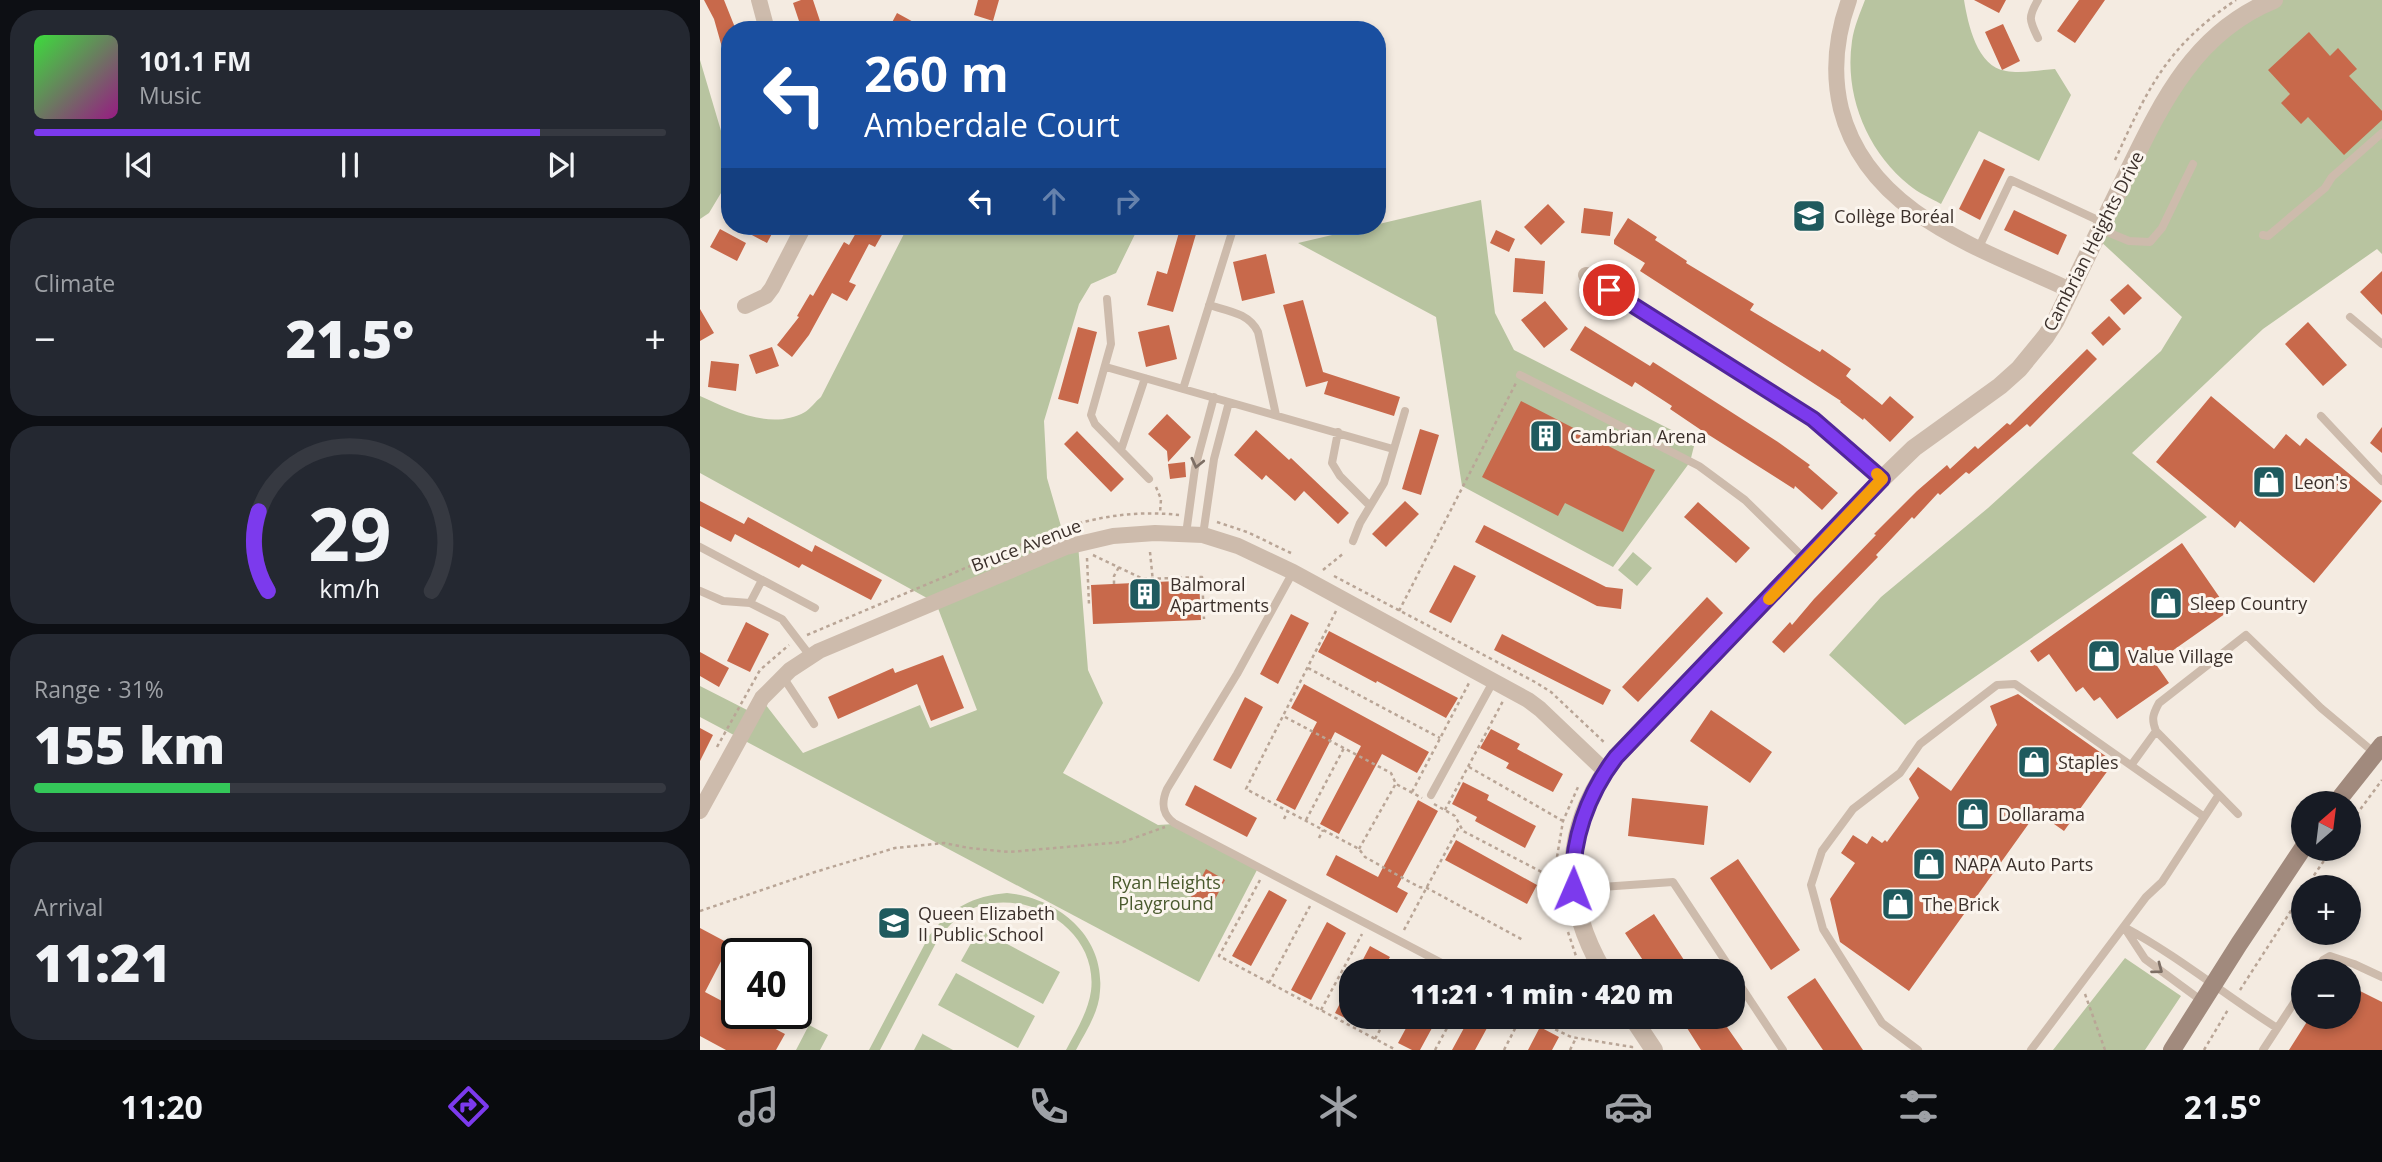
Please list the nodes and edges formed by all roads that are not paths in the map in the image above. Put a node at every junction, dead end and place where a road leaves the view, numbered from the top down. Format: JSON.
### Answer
{"nodes":[{"id":1,"x":759,"y":0,"type":"edge"},
{"id":2,"x":1849,"y":0,"type":"edge"},
{"id":3,"x":2038,"y":0,"type":"edge"},
{"id":4,"x":2274,"y":0,"type":"edge"},
{"id":5,"x":765,"y":21,"type":"edge"},
{"id":6,"x":2038,"y":38,"type":"dead end"},
{"id":7,"x":2382,"y":133,"type":"edge"},
{"id":8,"x":2193,"y":164,"type":"dead end"},
{"id":9,"x":2102,"y":226,"type":"junction"},
{"id":10,"x":799,"y":235,"type":"edge"},
{"id":11,"x":1231,"y":235,"type":"edge"},
{"id":12,"x":2263,"y":235,"type":"dead end"},
{"id":13,"x":1979,"y":247,"type":"junction"},
{"id":14,"x":1586,"y":275,"type":"dead end"},
{"id":15,"x":2070,"y":290,"type":"junction"},
{"id":16,"x":1107,"y":299,"type":"dead end"},
{"id":17,"x":1209,"y":305,"type":"junction"},
{"id":18,"x":745,"y":306,"type":"dead end"},
{"id":19,"x":2350,"y":317,"type":"dead end"},
{"id":20,"x":2382,"y":344,"type":"edge"},
{"id":21,"x":1106,"y":367,"type":"junction"},
{"id":22,"x":1520,"y":375,"type":"road end"},
{"id":23,"x":1145,"y":378,"type":"junction"},
{"id":24,"x":1183,"y":389,"type":"junction"},
{"id":25,"x":1213,"y":397,"type":"junction"},
{"id":26,"x":1229,"y":402,"type":"junction"},
{"id":27,"x":1405,"y":411,"type":"dead end"},
{"id":28,"x":1276,"y":415,"type":"junction"},
{"id":29,"x":2321,"y":416,"type":"dead end"},
{"id":30,"x":1338,"y":432,"type":"junction"},
{"id":31,"x":1393,"y":449,"type":"junction"},
{"id":32,"x":1121,"y":450,"type":"junction"},
{"id":33,"x":1149,"y":479,"type":"road end"},
{"id":34,"x":1882,"y":479,"type":"junction"},
{"id":35,"x":2382,"y":481,"type":"edge"},
{"id":36,"x":1369,"y":505,"type":"junction"},
{"id":37,"x":1204,"y":527,"type":"junction"},
{"id":38,"x":1186,"y":534,"type":"junction"},
{"id":39,"x":1353,"y":541,"type":"dead end"},
{"id":40,"x":700,"y":547,"type":"edge"},
{"id":41,"x":1805,"y":559,"type":"junction"},
{"id":42,"x":1293,"y":572,"type":"junction"},
{"id":43,"x":762,"y":580,"type":"junction"},
{"id":44,"x":700,"y":591,"type":"edge"},
{"id":45,"x":750,"y":603,"type":"junction"},
{"id":46,"x":815,"y":608,"type":"dead end"},
{"id":47,"x":811,"y":657,"type":"junction"},
{"id":48,"x":783,"y":677,"type":"junction"},
{"id":49,"x":1494,"y":680,"type":"junction"},
{"id":50,"x":814,"y":723,"type":"dead end"},
{"id":51,"x":2156,"y":731,"type":"junction"},
{"id":52,"x":2380,"y":752,"type":"edge"},
{"id":53,"x":2132,"y":764,"type":"junction"},
{"id":54,"x":1605,"y":771,"type":"junction"},
{"id":55,"x":2346,"y":791,"type":"edge"},
{"id":56,"x":1431,"y":795,"type":"dead end"},
{"id":57,"x":2218,"y":796,"type":"junction"},
{"id":58,"x":700,"y":811,"type":"edge"},
{"id":59,"x":2238,"y":814,"type":"dead end"},
{"id":60,"x":2203,"y":816,"type":"junction"},
{"id":61,"x":2294,"y":861,"type":"edge"},
{"id":62,"x":1573,"y":889,"type":"junction"},
{"id":63,"x":2124,"y":927,"type":"junction"},
{"id":64,"x":1434,"y":959,"type":"edge"},
{"id":65,"x":1597,"y":959,"type":"edge"},
{"id":66,"x":1724,"y":959,"type":"edge"},
{"id":67,"x":2361,"y":967,"type":"edge"},
{"id":68,"x":2382,"y":977,"type":"edge"},
{"id":69,"x":2213,"y":985,"type":"junction"},
{"id":70,"x":1745,"y":992,"type":"edge"},
{"id":71,"x":2203,"y":1001,"type":"junction"},
{"id":72,"x":2291,"y":1007,"type":"edge"},
{"id":73,"x":2277,"y":1028,"type":"junction"},
{"id":74,"x":1640,"y":1029,"type":"edge"},
{"id":75,"x":1654,"y":1050,"type":"edge"},
{"id":76,"x":1783,"y":1050,"type":"edge"},
{"id":77,"x":1918,"y":1050,"type":"edge"},
{"id":78,"x":2031,"y":1050,"type":"edge"},
{"id":79,"x":2172,"y":1050,"type":"edge"},
{"id":80,"x":2263,"y":1050,"type":"edge"}],
"edges":[{"from":1,"to":5,"type":"street"},
{"from":2,"to":13,"type":"street"},
{"from":3,"to":6,"type":"lane"},
{"from":4,"to":9,"type":"street","name":"Cambrian Heights Drive"},
{"from":7,"to":12,"type":"lane"},
{"from":8,"to":9,"type":"lane"},
{"from":9,"to":13,"type":"lane"},
{"from":9,"to":15,"type":"street","name":"Cambrian Heights Drive"},
{"from":10,"to":18,"type":"street"},
{"from":11,"to":17,"type":"lane"},
{"from":13,"to":15,"type":"street"},
{"from":14,"to":34,"type":"street"},
{"from":15,"to":34,"type":"street","name":"Cambrian Heights Drive"},
{"from":16,"to":21,"type":"lane"},
{"from":17,"to":24,"type":"lane"},
{"from":17,"to":28,"type":"lane"},
{"from":19,"to":20,"type":"lane"},
{"from":21,"to":23,"type":"lane"},
{"from":21,"to":32,"type":"lane"},
{"from":22,"to":41,"type":"lane"},
{"from":23,"to":24,"type":"lane"},
{"from":23,"to":32,"type":"lane"},
{"from":24,"to":25,"type":"lane"},
{"from":25,"to":26,"type":"lane"},
{"from":25,"to":38,"type":"lane","one_way":true},
{"from":26,"to":28,"type":"lane"},
{"from":26,"to":37,"type":"lane"},
{"from":27,"to":31,"type":"lane"},
{"from":28,"to":30,"type":"lane"},
{"from":29,"to":35,"type":"lane"},
{"from":30,"to":31,"type":"lane"},
{"from":30,"to":36,"type":"lane"},
{"from":31,"to":36,"type":"lane"},
{"from":32,"to":33,"type":"lane"},
{"from":34,"to":41,"type":"street","name":"Cambrian Heights Drive"},
{"from":36,"to":39,"type":"lane"},
{"from":37,"to":38,"type":"street","name":"Bruce Avenue"},
{"from":37,"to":42,"type":"street","name":"Bruce Avenue"},
{"from":38,"to":47,"type":"street","name":"Bruce Avenue"},
{"from":40,"to":43,"type":"lane"},
{"from":41,"to":54,"type":"street","name":"Cambrian Heights Drive"},
{"from":42,"to":49,"type":"street","name":"Bruce Avenue"},
{"from":42,"to":64,"type":"lane"},
{"from":43,"to":45,"type":"lane"},
{"from":43,"to":46,"type":"lane"},
{"from":44,"to":45,"type":"lane"},
{"from":45,"to":47,"type":"lane"},
{"from":47,"to":48,"type":"street","name":"Bruce Avenue"},
{"from":48,"to":50,"type":"lane"},
{"from":48,"to":58,"type":"street","name":"Bruce Avenue"},
{"from":49,"to":54,"type":"street","name":"Bruce Avenue"},
{"from":49,"to":56,"type":"lane"},
{"from":51,"to":52,"type":"lane"},
{"from":51,"to":53,"type":"lane"},
{"from":51,"to":57,"type":"lane"},
{"from":52,"to":55,"type":"main road"},
{"from":53,"to":60,"type":"lane"},
{"from":53,"to":77,"type":"lane"},
{"from":54,"to":62,"type":"street","name":"Cambrian Heights Drive"},
{"from":57,"to":59,"type":"lane"},
{"from":57,"to":60,"type":"lane"},
{"from":60,"to":63,"type":"lane"},
{"from":61,"to":69,"type":"main road"},
{"from":62,"to":65,"type":"street","name":"Cambrian Heights Drive"},
{"from":62,"to":66,"type":"lane"},
{"from":63,"to":69,"type":"lane"},
{"from":63,"to":71,"type":"lane","one_way":true},
{"from":63,"to":78,"type":"lane"},
{"from":67,"to":68,"type":"lane"},
{"from":69,"to":71,"type":"main road"},
{"from":69,"to":73,"type":"lane"},
{"from":70,"to":76,"type":"lane"},
{"from":71,"to":79,"type":"main road"},
{"from":72,"to":73,"type":"lane"},
{"from":73,"to":80,"type":"lane"},
{"from":74,"to":75,"type":"street"}]}
